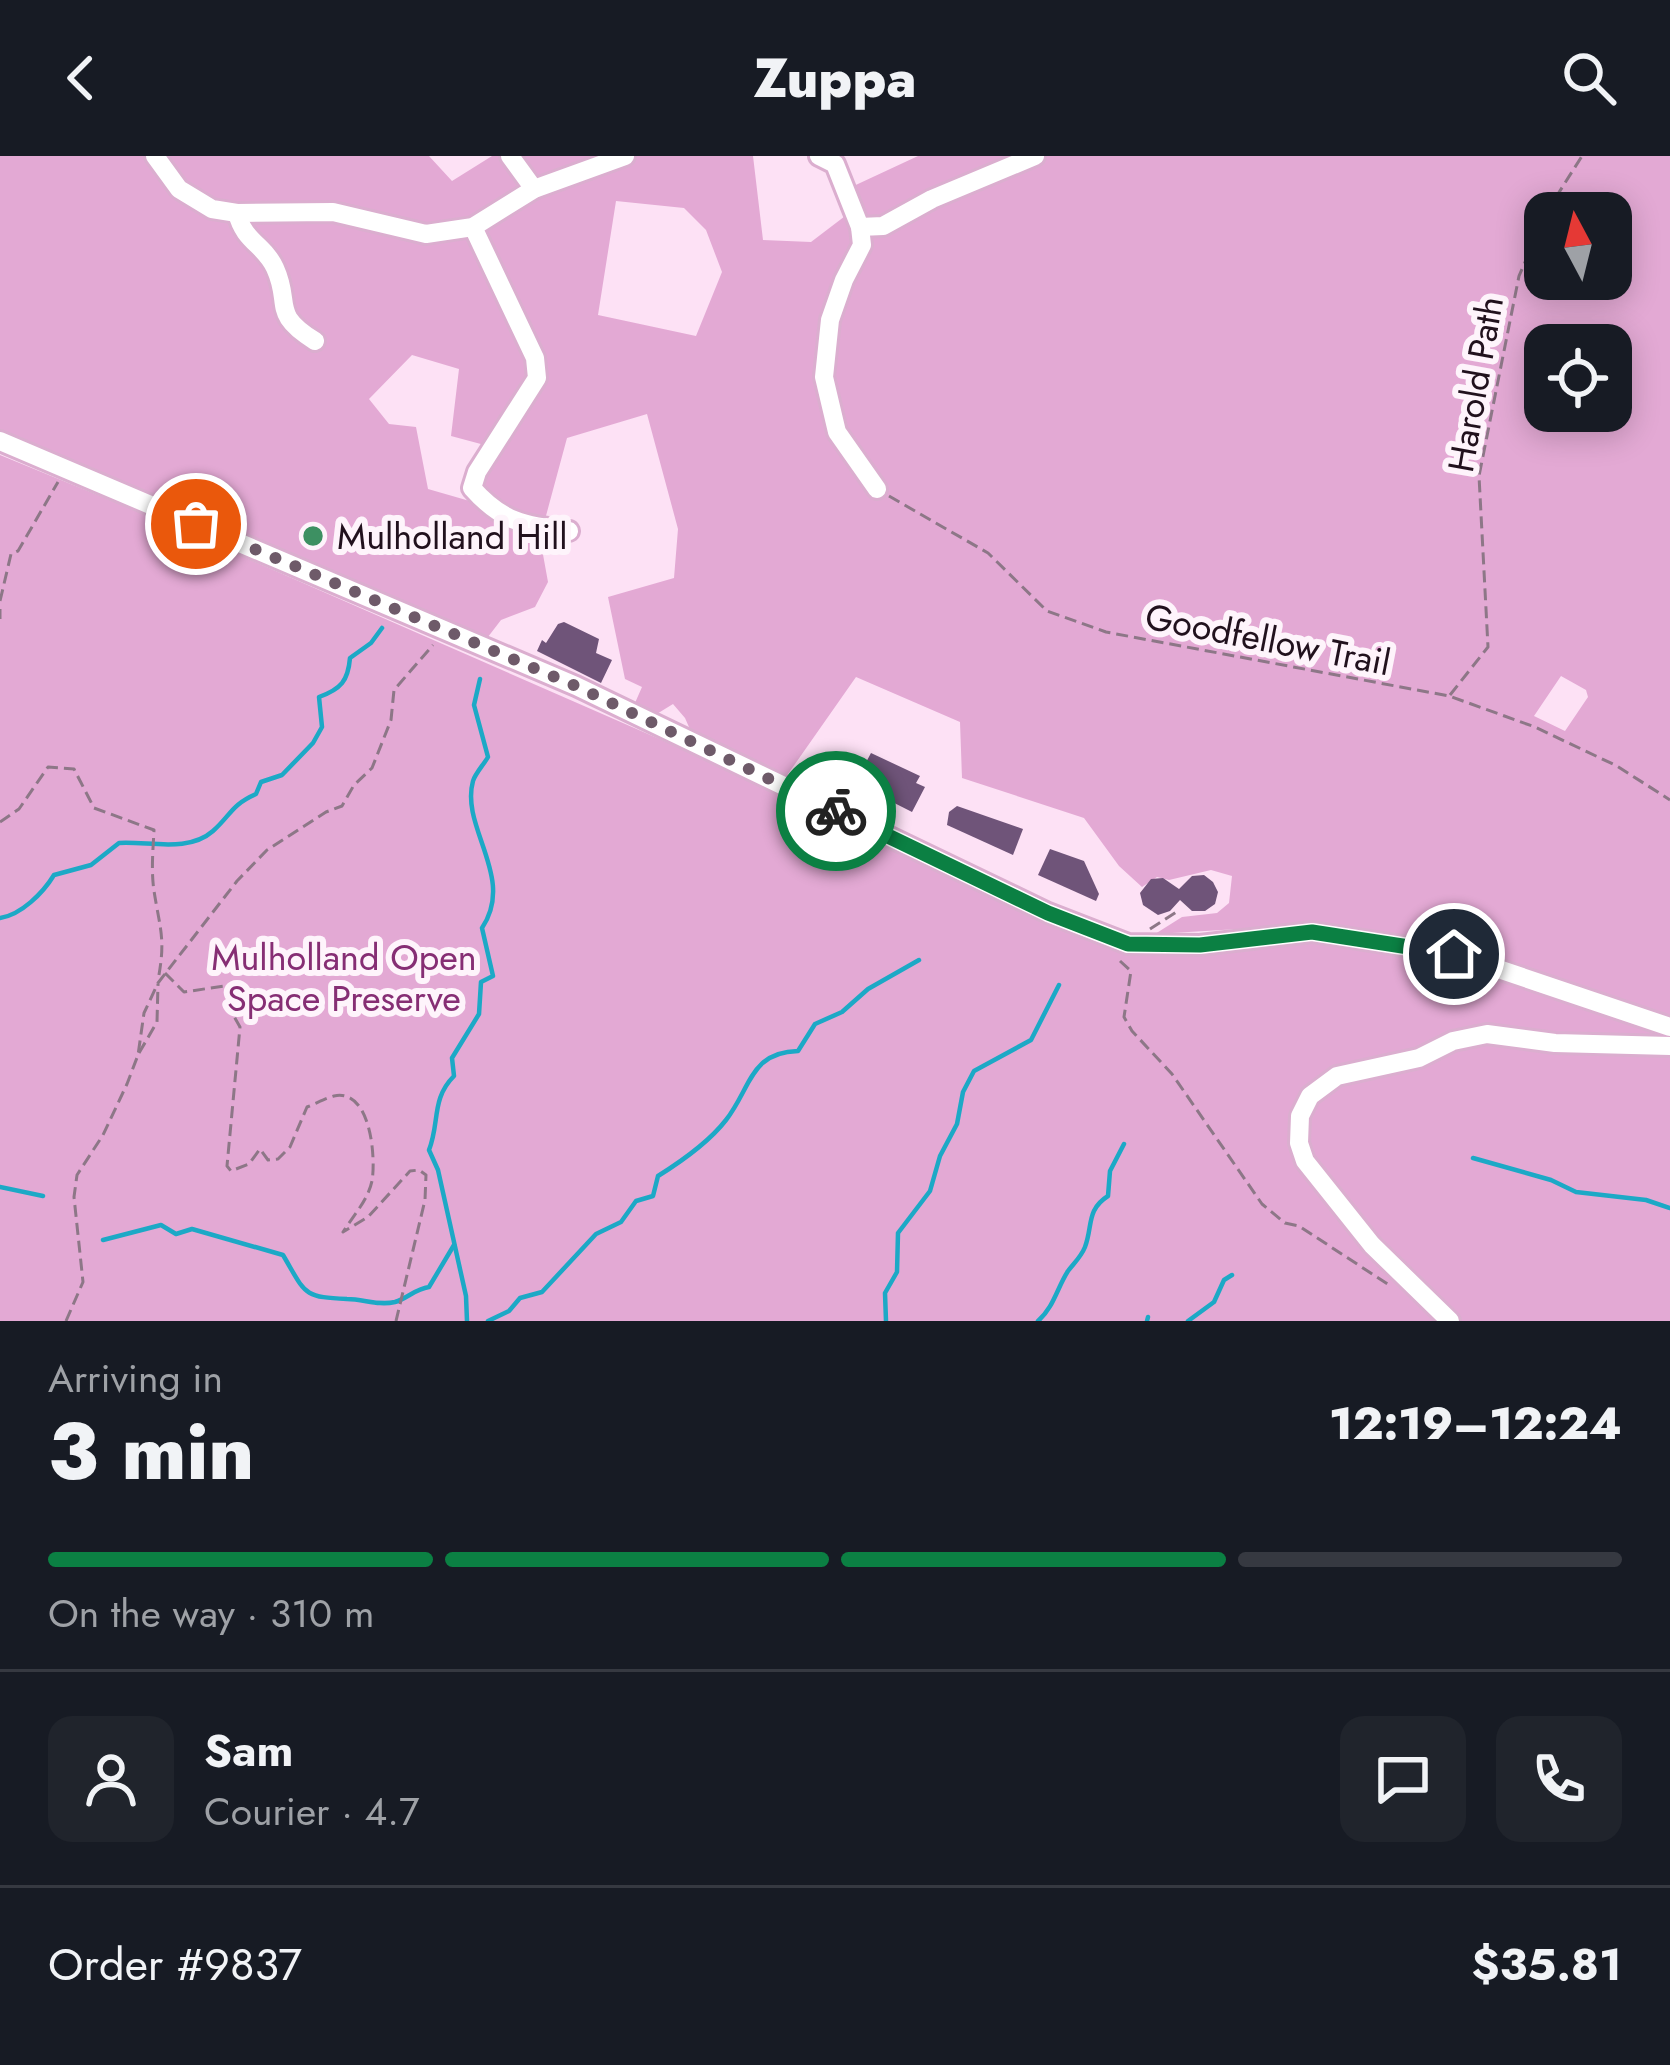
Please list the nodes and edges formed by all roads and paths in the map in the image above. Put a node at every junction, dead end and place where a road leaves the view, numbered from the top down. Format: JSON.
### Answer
{"nodes":[{"id":1,"x":155,"y":156,"type":"edge"},
{"id":2,"x":511,"y":156,"type":"edge"},
{"id":3,"x":625,"y":156,"type":"edge"},
{"id":4,"x":819,"y":156,"type":"edge"},
{"id":5,"x":1035,"y":156,"type":"edge"},
{"id":6,"x":1582,"y":156,"type":"edge"},
{"id":7,"x":534,"y":189,"type":"junction"},
{"id":8,"x":1560,"y":192,"type":"edge"},
{"id":9,"x":237,"y":213,"type":"junction"},
{"id":10,"x":473,"y":227,"type":"junction"},
{"id":11,"x":860,"y":227,"type":"junction"},
{"id":12,"x":1524,"y":266,"type":"edge"},
{"id":13,"x":315,"y":341,"type":"dead end"},
{"id":14,"x":0,"y":441,"type":"edge"},
{"id":15,"x":66,"y":469,"type":"junction"},
{"id":16,"x":877,"y":489,"type":"joint"},
{"id":17,"x":568,"y":531,"type":"dead end"},
{"id":18,"x":0,"y":601,"type":"edge"},
{"id":19,"x":0,"y":609,"type":"edge"},
{"id":20,"x":0,"y":619,"type":"edge"},
{"id":21,"x":447,"y":632,"type":"junction"},
{"id":22,"x":1449,"y":696,"type":"junction"},
{"id":23,"x":1670,"y":800,"type":"edge"},
{"id":24,"x":0,"y":822,"type":"edge"},
{"id":25,"x":1128,"y":944,"type":"junction"},
{"id":26,"x":165,"y":973,"type":"junction"},
{"id":27,"x":158,"y":983,"type":"junction"},
{"id":28,"x":1670,"y":1028,"type":"edge"},
{"id":29,"x":1670,"y":1046,"type":"edge"},
{"id":30,"x":138,"y":1055,"type":"junction"},
{"id":31,"x":1394,"y":1287,"type":"dead end"},
{"id":32,"x":66,"y":1321,"type":"edge"},
{"id":33,"x":396,"y":1321,"type":"edge"},
{"id":34,"x":1450,"y":1321,"type":"edge"}],
"edges":[{"from":1,"to":9,"type":"street"},
{"from":2,"to":7,"type":"street"},
{"from":3,"to":7,"type":"street"},
{"from":4,"to":11,"type":"street"},
{"from":5,"to":11,"type":"street"},
{"from":6,"to":8,"type":"path","name":"Harold Path"},
{"from":7,"to":10,"type":"street"},
{"from":9,"to":10,"type":"street"},
{"from":9,"to":13,"type":"street"},
{"from":10,"to":17,"type":"street"},
{"from":11,"to":16,"type":"street"},
{"from":12,"to":22,"type":"path","name":"Harold Path"},
{"from":14,"to":15,"type":"street"},
{"from":15,"to":18,"type":"path"},
{"from":15,"to":21,"type":"street"},
{"from":16,"to":22,"type":"path","name":"Goodfellow Trail"},
{"from":19,"to":20,"type":"path"},
{"from":21,"to":25,"type":"street"},
{"from":21,"to":26,"type":"path"},
{"from":22,"to":23,"type":"path","name":"Goodfellow Trail"},
{"from":24,"to":27,"type":"path"},
{"from":25,"to":28,"type":"street"},
{"from":25,"to":31,"type":"path"},
{"from":26,"to":27,"type":"path"},
{"from":26,"to":33,"type":"path"},
{"from":27,"to":30,"type":"path"},
{"from":27,"to":30,"type":"path"},
{"from":29,"to":34,"type":"street"},
{"from":30,"to":32,"type":"path"}]}
